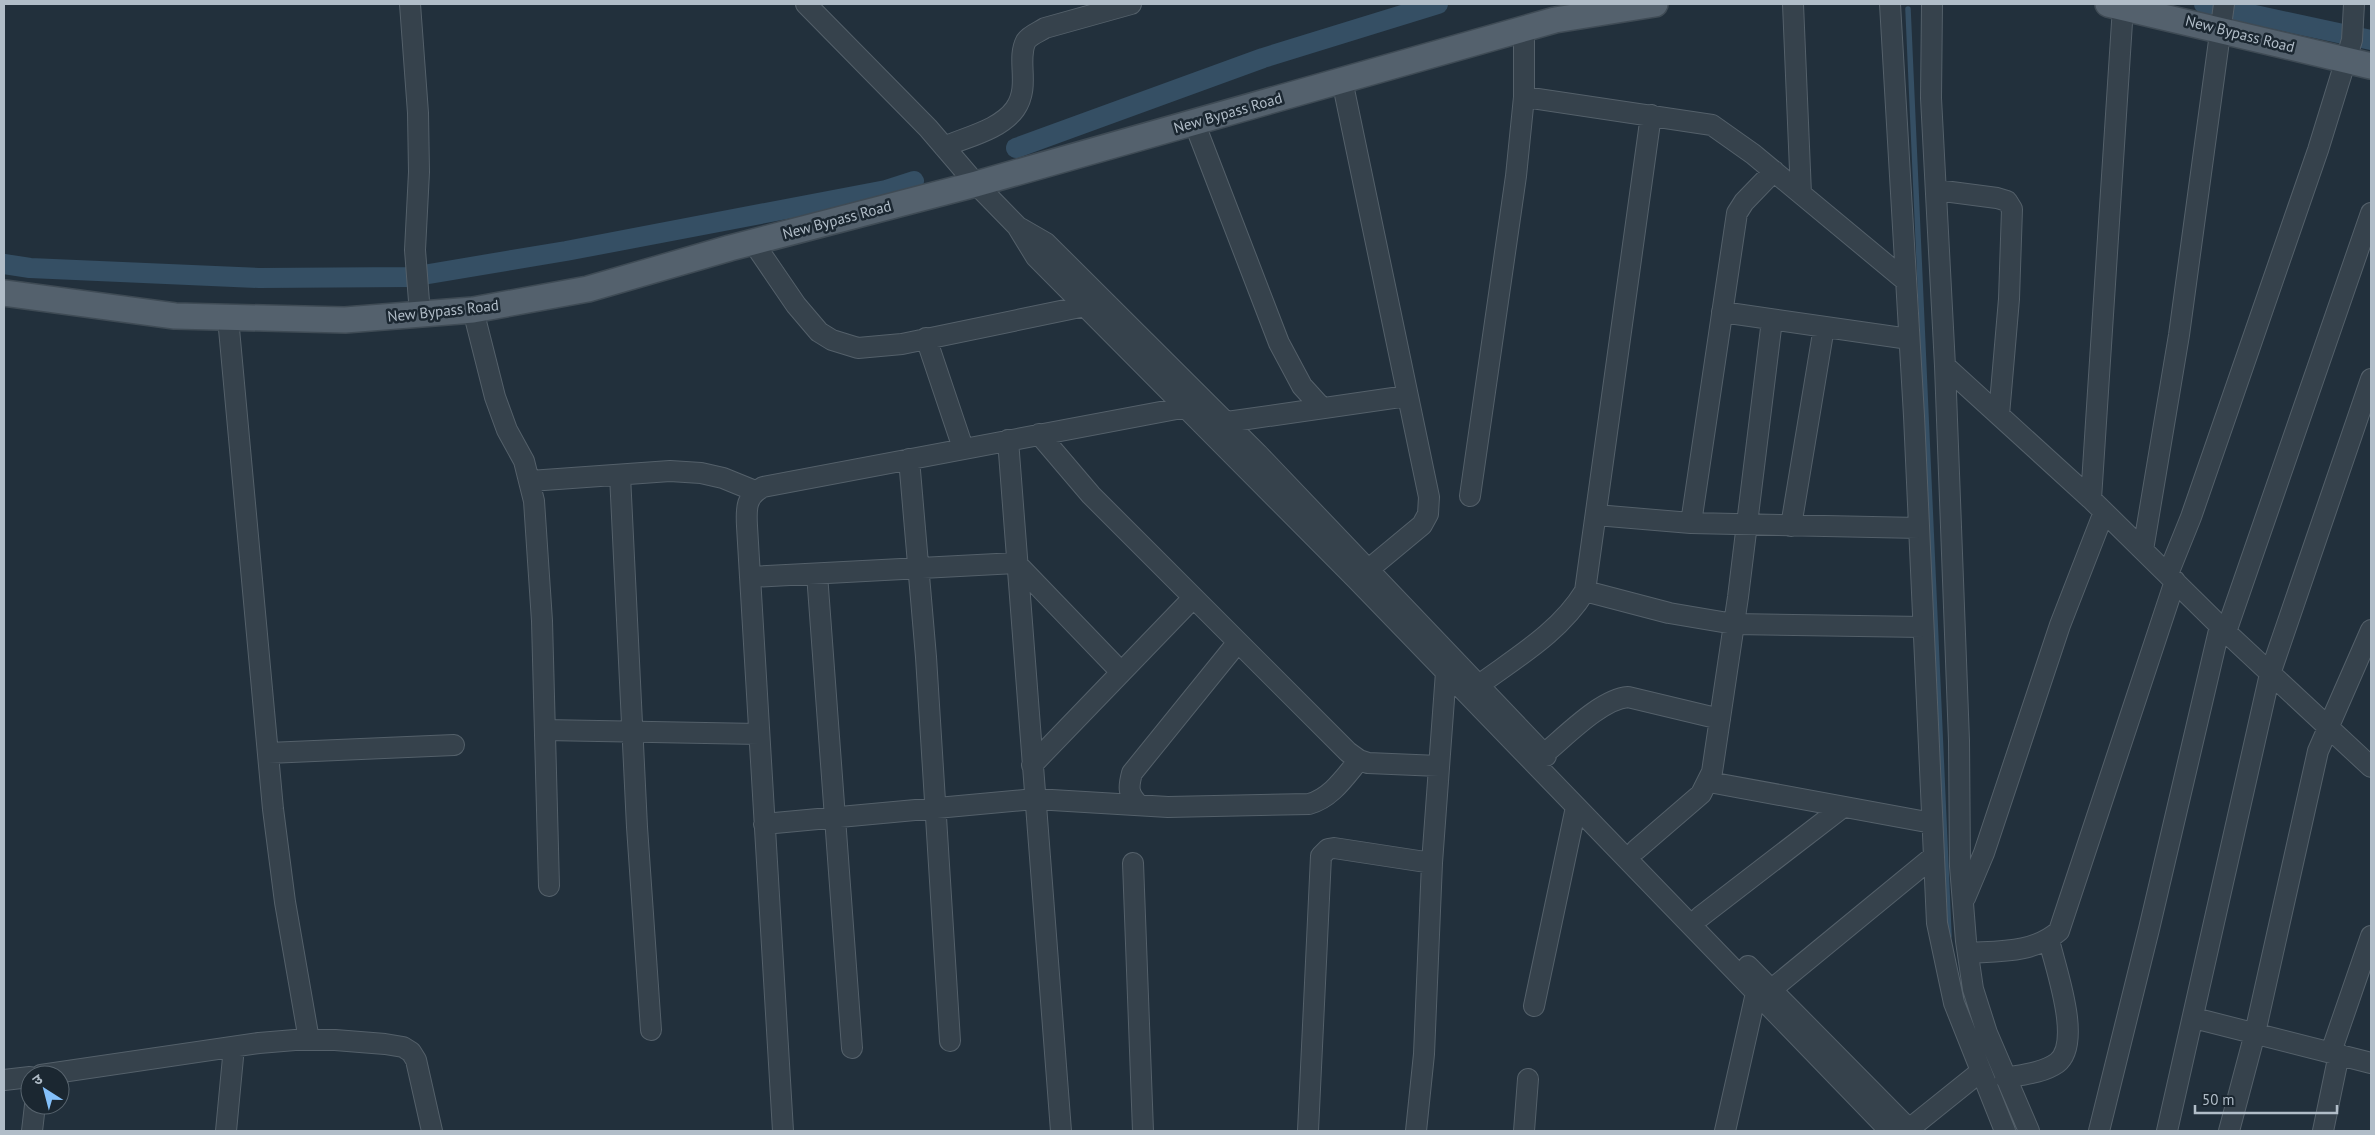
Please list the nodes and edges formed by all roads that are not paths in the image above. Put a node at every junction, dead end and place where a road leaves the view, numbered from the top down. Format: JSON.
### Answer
{"nodes":[{"id":1,"x":410,"y":4,"type":"edge"},
{"id":2,"x":806,"y":4,"type":"edge"},
{"id":3,"x":1131,"y":4,"type":"edge"},
{"id":4,"x":1655,"y":4,"type":"edge"},
{"id":5,"x":1792,"y":4,"type":"edge"},
{"id":6,"x":1890,"y":4,"type":"edge"},
{"id":7,"x":1932,"y":4,"type":"edge"},
{"id":8,"x":2116,"y":5,"type":"edge"},
{"id":9,"x":1101,"y":8,"type":"edge"},
{"id":10,"x":2354,"y":12,"type":"edge"},
{"id":11,"x":2223,"y":16,"type":"edge"},
{"id":12,"x":1524,"y":28,"type":"junction"},
{"id":13,"x":2348,"y":50,"type":"junction"},
{"id":14,"x":2371,"y":66,"type":"edge"},
{"id":15,"x":1342,"y":80,"type":"junction"},
{"id":16,"x":1524,"y":97,"type":"junction"},
{"id":17,"x":1651,"y":115,"type":"junction"},
{"id":18,"x":1194,"y":122,"type":"junction"},
{"id":19,"x":944,"y":147,"type":"junction"},
{"id":20,"x":1774,"y":172,"type":"junction"},
{"id":21,"x":976,"y":184,"type":"junction"},
{"id":22,"x":1936,"y":190,"type":"junction"},
{"id":23,"x":1800,"y":194,"type":"junction"},
{"id":24,"x":2371,"y":213,"type":"edge"},
{"id":25,"x":1016,"y":226,"type":"junction"},
{"id":26,"x":753,"y":242,"type":"junction"},
{"id":27,"x":1906,"y":281,"type":"junction"},
{"id":28,"x":4,"y":293,"type":"edge"},
{"id":29,"x":419,"y":304,"type":"junction"},
{"id":30,"x":1085,"y":306,"type":"junction"},
{"id":31,"x":473,"y":310,"type":"junction"},
{"id":32,"x":1722,"y":312,"type":"junction"},
{"id":33,"x":228,"y":318,"type":"junction"},
{"id":34,"x":1772,"y":320,"type":"junction"},
{"id":35,"x":1824,"y":327,"type":"junction"},
{"id":36,"x":926,"y":338,"type":"junction"},
{"id":37,"x":1909,"y":339,"type":"junction"},
{"id":38,"x":1945,"y":366,"type":"junction"},
{"id":39,"x":2371,"y":379,"type":"edge"},
{"id":40,"x":1407,"y":396,"type":"junction"},
{"id":41,"x":1186,"y":407,"type":"junction"},
{"id":42,"x":1322,"y":408,"type":"junction"},
{"id":43,"x":1999,"y":415,"type":"junction"},
{"id":44,"x":1227,"y":422,"type":"junction"},
{"id":45,"x":1039,"y":434,"type":"junction"},
{"id":46,"x":1008,"y":440,"type":"junction"},
{"id":47,"x":963,"y":448,"type":"junction"},
{"id":48,"x":909,"y":459,"type":"junction"},
{"id":49,"x":620,"y":475,"type":"junction"},
{"id":50,"x":530,"y":481,"type":"junction"},
{"id":51,"x":755,"y":491,"type":"junction"},
{"id":52,"x":1470,"y":496,"type":"dead end"},
{"id":53,"x":2098,"y":506,"type":"junction"},
{"id":54,"x":1596,"y":515,"type":"junction"},
{"id":55,"x":1691,"y":524,"type":"junction"},
{"id":56,"x":1746,"y":525,"type":"junction"},
{"id":57,"x":1791,"y":526,"type":"junction"},
{"id":58,"x":1919,"y":528,"type":"junction"},
{"id":59,"x":2143,"y":550,"type":"junction"},
{"id":60,"x":1016,"y":563,"type":"junction"},
{"id":61,"x":1369,"y":569,"type":"junction"},
{"id":62,"x":918,"y":570,"type":"junction"},
{"id":63,"x":817,"y":574,"type":"junction"},
{"id":64,"x":750,"y":577,"type":"junction"},
{"id":65,"x":2171,"y":578,"type":"junction"},
{"id":66,"x":1586,"y":592,"type":"junction"},
{"id":67,"x":1193,"y":598,"type":"junction"},
{"id":68,"x":1734,"y":624,"type":"junction"},
{"id":69,"x":1923,"y":627,"type":"junction"},
{"id":70,"x":2223,"y":629,"type":"junction"},
{"id":71,"x":2371,"y":630,"type":"edge"},
{"id":72,"x":1238,"y":642,"type":"junction"},
{"id":73,"x":1122,"y":672,"type":"junction"},
{"id":74,"x":1446,"y":672,"type":"junction"},
{"id":75,"x":2270,"y":674,"type":"junction"},
{"id":76,"x":1479,"y":685,"type":"junction"},
{"id":77,"x":1720,"y":719,"type":"junction"},
{"id":78,"x":2329,"y":729,"type":"junction"},
{"id":79,"x":545,"y":730,"type":"junction"},
{"id":80,"x":632,"y":732,"type":"junction"},
{"id":81,"x":759,"y":734,"type":"junction"},
{"id":82,"x":454,"y":745,"type":"dead end"},
{"id":83,"x":268,"y":753,"type":"junction"},
{"id":84,"x":1544,"y":754,"type":"junction"},
{"id":85,"x":1359,"y":760,"type":"junction"},
{"id":86,"x":1032,"y":765,"type":"junction"},
{"id":87,"x":1439,"y":766,"type":"junction"},
{"id":88,"x":2371,"y":767,"type":"edge"},
{"id":89,"x":1709,"y":782,"type":"junction"},
{"id":90,"x":1034,"y":799,"type":"junction"},
{"id":91,"x":1139,"y":805,"type":"junction"},
{"id":92,"x":1576,"y":807,"type":"junction"},
{"id":93,"x":1843,"y":807,"type":"junction"},
{"id":94,"x":936,"y":808,"type":"junction"},
{"id":95,"x":835,"y":817,"type":"junction"},
{"id":96,"x":1932,"y":823,"type":"junction"},
{"id":97,"x":764,"y":824,"type":"junction"},
{"id":98,"x":1636,"y":850,"type":"junction"},
{"id":99,"x":1934,"y":856,"type":"junction"},
{"id":100,"x":1133,"y":862,"type":"dead end"},
{"id":101,"x":1432,"y":863,"type":"junction"},
{"id":102,"x":549,"y":886,"type":"dead end"},
{"id":103,"x":1963,"y":902,"type":"junction"},
{"id":104,"x":1700,"y":917,"type":"junction"},
{"id":105,"x":2371,"y":936,"type":"edge"},
{"id":106,"x":2049,"y":940,"type":"junction"},
{"id":107,"x":1968,"y":953,"type":"junction"},
{"id":108,"x":1764,"y":991,"type":"junction"},
{"id":109,"x":1534,"y":1006,"type":"dead end"},
{"id":110,"x":2194,"y":1018,"type":"junction"},
{"id":111,"x":651,"y":1030,"type":"dead end"},
{"id":112,"x":2255,"y":1033,"type":"junction"},
{"id":113,"x":309,"y":1040,"type":"junction"},
{"id":114,"x":950,"y":1041,"type":"dead end"},
{"id":115,"x":234,"y":1047,"type":"junction"},
{"id":116,"x":852,"y":1048,"type":"dead end"},
{"id":117,"x":2335,"y":1053,"type":"junction"},
{"id":118,"x":2371,"y":1063,"type":"edge"},
{"id":119,"x":70,"y":1071,"type":"edge"},
{"id":120,"x":1980,"y":1072,"type":"junction"},
{"id":121,"x":20,"y":1078,"type":"edge"},
{"id":122,"x":2005,"y":1078,"type":"junction"},
{"id":123,"x":1528,"y":1079,"type":"dead end"},
{"id":124,"x":4,"y":1080,"type":"edge"},
{"id":125,"x":34,"y":1115,"type":"edge"},
{"id":126,"x":32,"y":1131,"type":"edge"},
{"id":127,"x":226,"y":1131,"type":"edge"},
{"id":128,"x":432,"y":1131,"type":"edge"},
{"id":129,"x":784,"y":1131,"type":"edge"},
{"id":130,"x":1062,"y":1131,"type":"edge"},
{"id":131,"x":1143,"y":1131,"type":"edge"},
{"id":132,"x":1308,"y":1131,"type":"edge"},
{"id":133,"x":1416,"y":1131,"type":"edge"},
{"id":134,"x":1524,"y":1131,"type":"edge"},
{"id":135,"x":1725,"y":1131,"type":"edge"},
{"id":136,"x":1903,"y":1131,"type":"edge"},
{"id":137,"x":2005,"y":1131,"type":"edge"},
{"id":138,"x":2029,"y":1131,"type":"edge"},
{"id":139,"x":2099,"y":1131,"type":"edge"},
{"id":140,"x":2167,"y":1131,"type":"edge"},
{"id":141,"x":2229,"y":1131,"type":"edge"},
{"id":142,"x":2323,"y":1131,"type":"edge"}],
"edges":[{"from":1,"to":29,"type":"street"},
{"from":2,"to":19,"type":"street"},
{"from":3,"to":9,"type":"street"},
{"from":4,"to":12,"type":"main road","name":"New Bypass Road"},
{"from":5,"to":23,"type":"street"},
{"from":6,"to":27,"type":"street"},
{"from":7,"to":22,"type":"street"},
{"from":8,"to":11,"type":"main road","name":"New Bypass Road"},
{"from":8,"to":53,"type":"street"},
{"from":9,"to":19,"type":"street"},
{"from":10,"to":13,"type":"street"},
{"from":11,"to":13,"type":"main road","name":"New Bypass Road"},
{"from":11,"to":59,"type":"street"},
{"from":12,"to":15,"type":"main road","name":"New Bypass Road"},
{"from":12,"to":16,"type":"street"},
{"from":13,"to":14,"type":"main road","name":"New Bypass Road"},
{"from":13,"to":65,"type":"street"},
{"from":15,"to":18,"type":"main road","name":"New Bypass Road"},
{"from":15,"to":40,"type":"street"},
{"from":16,"to":17,"type":"street"},
{"from":16,"to":52,"type":"street"},
{"from":17,"to":20,"type":"street"},
{"from":17,"to":54,"type":"street"},
{"from":18,"to":21,"type":"main road","name":"New Bypass Road"},
{"from":18,"to":42,"type":"street"},
{"from":19,"to":21,"type":"street"},
{"from":20,"to":23,"type":"street"},
{"from":20,"to":32,"type":"street"},
{"from":21,"to":25,"type":"street"},
{"from":21,"to":26,"type":"main road","name":"New Bypass Road"},
{"from":22,"to":38,"type":"street"},
{"from":22,"to":43,"type":"street"},
{"from":23,"to":27,"type":"street"},
{"from":24,"to":70,"type":"street"},
{"from":25,"to":30,"type":"street"},
{"from":25,"to":44,"type":"street"},
{"from":26,"to":31,"type":"main road","name":"New Bypass Road"},
{"from":26,"to":36,"type":"street"},
{"from":27,"to":37,"type":"street"},
{"from":28,"to":33,"type":"main road","name":"New Bypass Road"},
{"from":29,"to":31,"type":"main road","name":"New Bypass Road"},
{"from":29,"to":33,"type":"main road","name":"New Bypass Road"},
{"from":30,"to":36,"type":"street"},
{"from":30,"to":41,"type":"street"},
{"from":31,"to":50,"type":"street"},
{"from":32,"to":34,"type":"street"},
{"from":32,"to":55,"type":"street"},
{"from":33,"to":83,"type":"street"},
{"from":34,"to":35,"type":"street"},
{"from":34,"to":56,"type":"street"},
{"from":35,"to":37,"type":"street"},
{"from":35,"to":57,"type":"street"},
{"from":36,"to":47,"type":"street"},
{"from":37,"to":58,"type":"street"},
{"from":38,"to":43,"type":"street"},
{"from":38,"to":103,"type":"street"},
{"from":39,"to":75,"type":"street"},
{"from":40,"to":42,"type":"street"},
{"from":40,"to":61,"type":"street"},
{"from":41,"to":45,"type":"street"},
{"from":41,"to":74,"type":"street"},
{"from":42,"to":44,"type":"street"},
{"from":43,"to":53,"type":"street"},
{"from":44,"to":61,"type":"street"},
{"from":45,"to":46,"type":"street"},
{"from":45,"to":67,"type":"street"},
{"from":46,"to":47,"type":"street"},
{"from":46,"to":60,"type":"street"},
{"from":47,"to":48,"type":"street"},
{"from":48,"to":51,"type":"street"},
{"from":48,"to":62,"type":"street"},
{"from":49,"to":50,"type":"street"},
{"from":49,"to":51,"type":"street"},
{"from":49,"to":80,"type":"street"},
{"from":50,"to":79,"type":"street"},
{"from":51,"to":64,"type":"street"},
{"from":53,"to":59,"type":"street"},
{"from":53,"to":103,"type":"street"},
{"from":54,"to":55,"type":"street"},
{"from":54,"to":66,"type":"street"},
{"from":55,"to":56,"type":"street"},
{"from":56,"to":57,"type":"street"},
{"from":56,"to":68,"type":"street"},
{"from":57,"to":58,"type":"street"},
{"from":58,"to":69,"type":"street"},
{"from":59,"to":65,"type":"street"},
{"from":60,"to":62,"type":"street"},
{"from":60,"to":73,"type":"street"},
{"from":60,"to":86,"type":"street"},
{"from":61,"to":76,"type":"street"},
{"from":62,"to":63,"type":"street"},
{"from":62,"to":94,"type":"street"},
{"from":63,"to":64,"type":"street"},
{"from":63,"to":95,"type":"street"},
{"from":64,"to":81,"type":"street"},
{"from":65,"to":70,"type":"street"},
{"from":65,"to":106,"type":"street"},
{"from":66,"to":68,"type":"street"},
{"from":66,"to":76,"type":"street"},
{"from":67,"to":72,"type":"street"},
{"from":67,"to":73,"type":"street"},
{"from":68,"to":69,"type":"street"},
{"from":68,"to":77,"type":"street"},
{"from":69,"to":96,"type":"street"},
{"from":70,"to":75,"type":"street"},
{"from":70,"to":139,"type":"street"},
{"from":71,"to":78,"type":"street"},
{"from":72,"to":85,"type":"street"},
{"from":72,"to":91,"type":"street"},
{"from":73,"to":86,"type":"street"},
{"from":74,"to":87,"type":"street"},
{"from":74,"to":92,"type":"street"},
{"from":75,"to":78,"type":"street"},
{"from":75,"to":110,"type":"street"},
{"from":76,"to":84,"type":"street"},
{"from":77,"to":84,"type":"street"},
{"from":77,"to":89,"type":"street"},
{"from":78,"to":88,"type":"street"},
{"from":78,"to":112,"type":"street"},
{"from":79,"to":80,"type":"street"},
{"from":79,"to":102,"type":"street"},
{"from":80,"to":81,"type":"street"},
{"from":80,"to":111,"type":"street"},
{"from":81,"to":97,"type":"street"},
{"from":82,"to":83,"type":"street"},
{"from":83,"to":113,"type":"street"},
{"from":84,"to":98,"type":"street"},
{"from":85,"to":87,"type":"street"},
{"from":85,"to":91,"type":"street"},
{"from":86,"to":90,"type":"street"},
{"from":87,"to":101,"type":"street"},
{"from":89,"to":93,"type":"street"},
{"from":89,"to":98,"type":"street"},
{"from":90,"to":91,"type":"street"},
{"from":90,"to":94,"type":"street"},
{"from":90,"to":130,"type":"street"},
{"from":92,"to":108,"type":"street"},
{"from":92,"to":109,"type":"street"},
{"from":93,"to":96,"type":"street"},
{"from":93,"to":104,"type":"street"},
{"from":94,"to":95,"type":"street"},
{"from":94,"to":114,"type":"street"},
{"from":95,"to":97,"type":"street"},
{"from":95,"to":116,"type":"street"},
{"from":96,"to":99,"type":"street"},
{"from":97,"to":129,"type":"street"},
{"from":98,"to":104,"type":"street"},
{"from":99,"to":108,"type":"street"},
{"from":99,"to":120,"type":"street"},
{"from":100,"to":131,"type":"street"},
{"from":101,"to":132,"type":"street"},
{"from":101,"to":133,"type":"street"},
{"from":103,"to":107,"type":"street"},
{"from":104,"to":108,"type":"street"},
{"from":105,"to":117,"type":"street"},
{"from":106,"to":107,"type":"street"},
{"from":106,"to":122,"type":"street"},
{"from":107,"to":122,"type":"street"},
{"from":108,"to":135,"type":"street"},
{"from":108,"to":136,"type":"street"},
{"from":110,"to":112,"type":"street"},
{"from":110,"to":140,"type":"street"},
{"from":112,"to":117,"type":"street"},
{"from":112,"to":141,"type":"street"},
{"from":113,"to":115,"type":"street"},
{"from":113,"to":128,"type":"street"},
{"from":115,"to":119,"type":"street"},
{"from":115,"to":127,"type":"street"},
{"from":117,"to":118,"type":"street"},
{"from":117,"to":142,"type":"street"},
{"from":120,"to":136,"type":"street"},
{"from":120,"to":137,"type":"street"},
{"from":121,"to":124,"type":"street"},
{"from":122,"to":138,"type":"street"},
{"from":123,"to":134,"type":"street"},
{"from":125,"to":126,"type":"street"}]}
